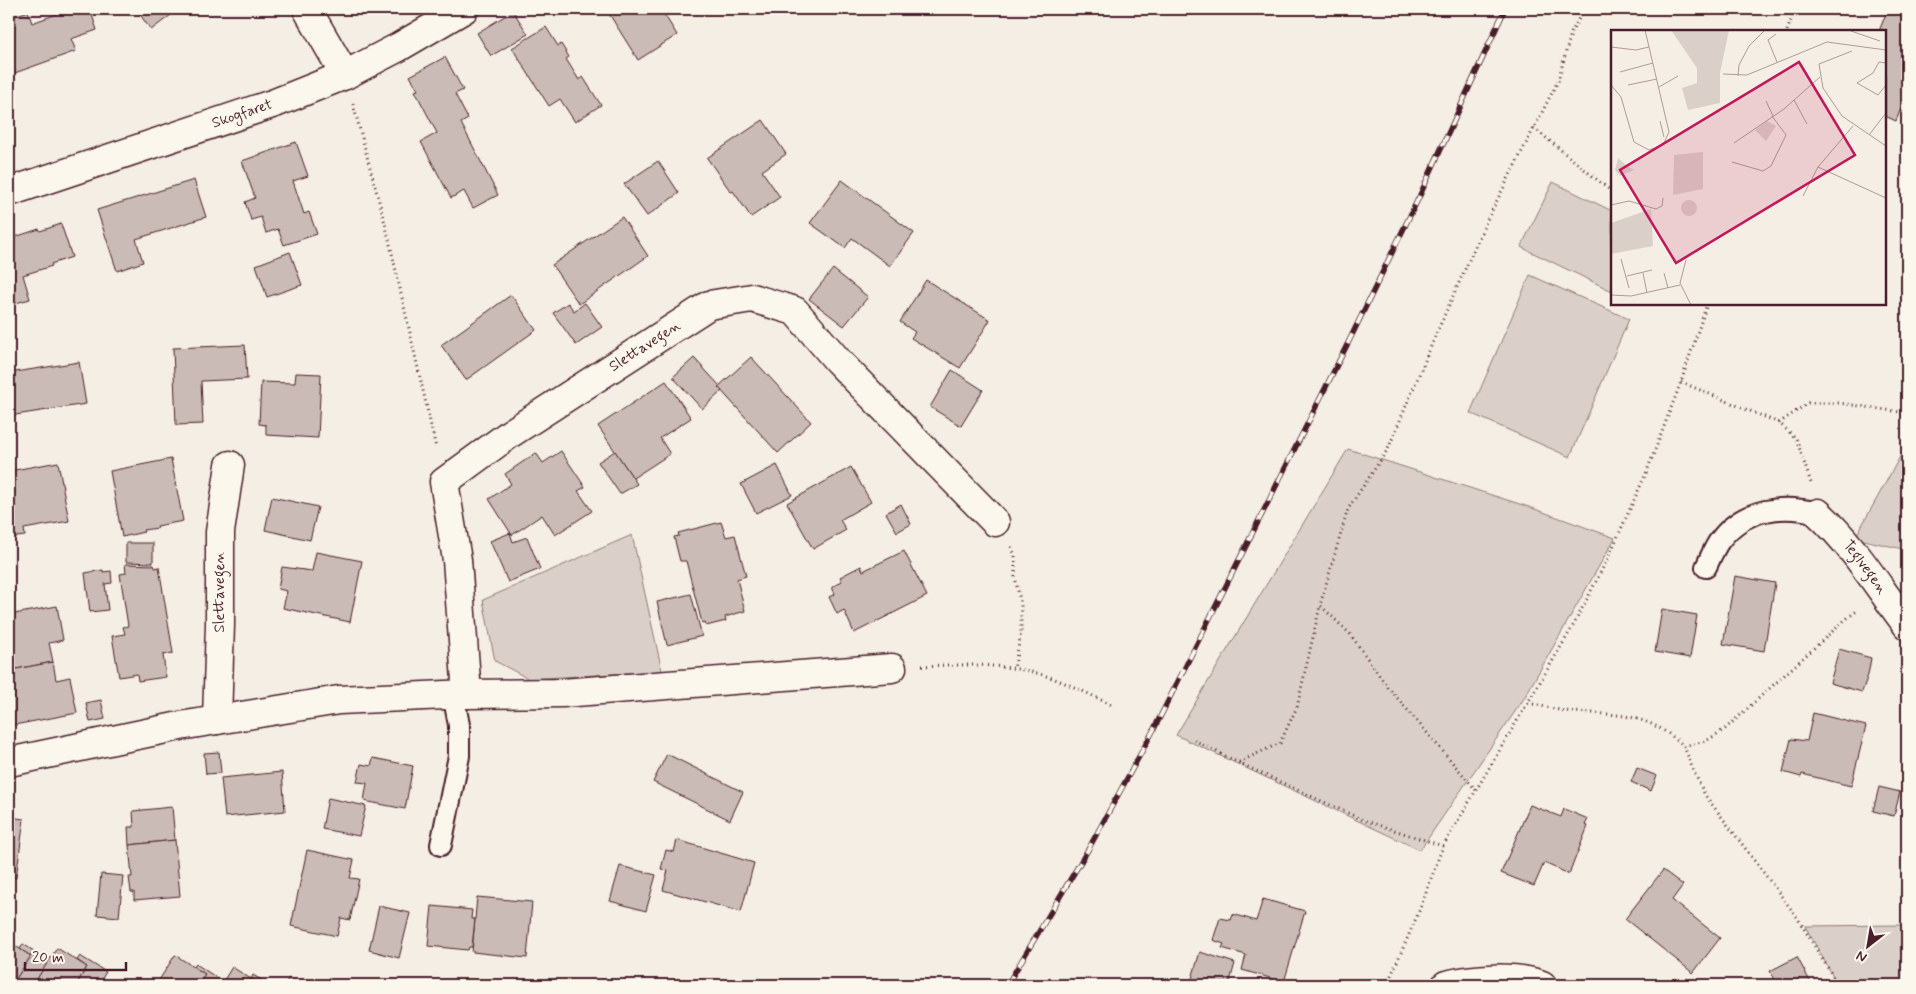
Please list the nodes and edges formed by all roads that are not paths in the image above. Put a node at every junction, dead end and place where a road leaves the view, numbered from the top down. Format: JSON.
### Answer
{"nodes":[{"id":1,"x":307,"y":9,"type":"edge"},
{"id":2,"x":464,"y":9,"type":"edge"},
{"id":3,"x":345,"y":75,"type":"junction"},
{"id":4,"x":9,"y":192,"type":"edge"},
{"id":5,"x":230,"y":465,"type":"dead end"},
{"id":6,"x":1818,"y":513,"type":"joint"},
{"id":7,"x":995,"y":522,"type":"road end"},
{"id":8,"x":1706,"y":567,"type":"dead end"},
{"id":9,"x":1907,"y":625,"type":"edge"},
{"id":10,"x":892,"y":668,"type":"road end"},
{"id":11,"x":460,"y":694,"type":"junction"},
{"id":12,"x":217,"y":720,"type":"junction"},
{"id":13,"x":9,"y":762,"type":"edge"},
{"id":14,"x":441,"y":845,"type":"dead end"},
{"id":15,"x":1446,"y":985,"type":"edge"},
{"id":16,"x":1542,"y":985,"type":"edge"}],
"edges":[{"from":1,"to":3,"type":"street"},
{"from":2,"to":3,"type":"street","name":"Skogfaret"},
{"from":3,"to":4,"type":"street","name":"Skogfaret"},
{"from":5,"to":12,"type":"street","name":"Slettavegen"},
{"from":6,"to":8,"type":"lane"},
{"from":6,"to":9,"type":"street","name":"Teglvegen"},
{"from":7,"to":11,"type":"street","name":"Slettavegen"},
{"from":10,"to":11,"type":"street"},
{"from":11,"to":12,"type":"street"},
{"from":11,"to":14,"type":"lane"},
{"from":12,"to":13,"type":"street"},
{"from":15,"to":16,"type":"street"}]}
